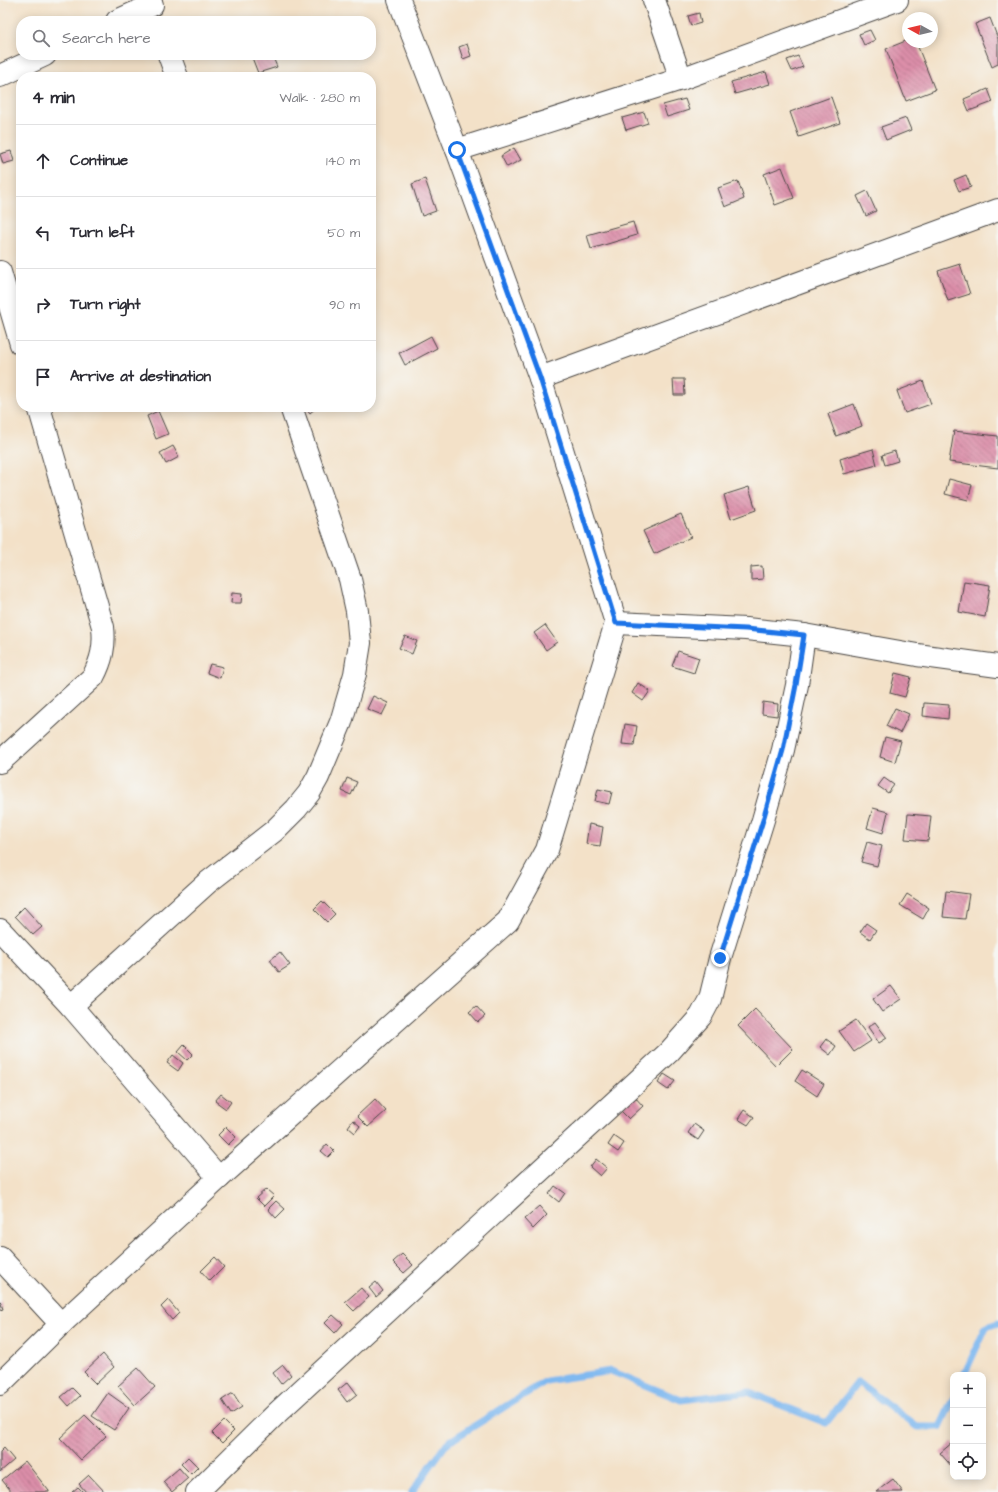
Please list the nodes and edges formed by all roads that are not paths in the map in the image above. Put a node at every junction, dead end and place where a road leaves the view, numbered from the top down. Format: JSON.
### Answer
{"nodes":[{"id":1,"x":400,"y":0,"type":"edge"},
{"id":2,"x":654,"y":0,"type":"edge"},
{"id":3,"x":897,"y":0,"type":"edge"},
{"id":4,"x":153,"y":9,"type":"edge"},
{"id":5,"x":132,"y":16,"type":"edge"},
{"id":6,"x":34,"y":60,"type":"edge"},
{"id":7,"x":171,"y":60,"type":"edge"},
{"id":8,"x":175,"y":72,"type":"edge"},
{"id":9,"x":0,"y":76,"type":"edge"},
{"id":10,"x":681,"y":79,"type":"junction"},
{"id":11,"x":457,"y":150,"type":"junction"},
{"id":12,"x":998,"y":210,"type":"edge"},
{"id":13,"x":0,"y":272,"type":"edge"},
{"id":14,"x":16,"y":327,"type":"edge"},
{"id":15,"x":540,"y":378,"type":"junction"},
{"id":16,"x":40,"y":412,"type":"edge"},
{"id":17,"x":293,"y":412,"type":"edge"},
{"id":18,"x":616,"y":623,"type":"junction"},
{"id":19,"x":804,"y":635,"type":"junction"},
{"id":20,"x":998,"y":666,"type":"edge"},
{"id":21,"x":0,"y":762,"type":"edge"},
{"id":22,"x":0,"y":930,"type":"edge"},
{"id":23,"x":71,"y":1006,"type":"junction"},
{"id":24,"x":219,"y":1178,"type":"junction"},
{"id":25,"x":0,"y":1258,"type":"edge"},
{"id":26,"x":61,"y":1324,"type":"junction"},
{"id":27,"x":0,"y":1384,"type":"edge"},
{"id":28,"x":197,"y":1492,"type":"edge"}],
"edges":[{"from":1,"to":11,"type":"street"},
{"from":2,"to":10,"type":"street"},
{"from":3,"to":10,"type":"street"},
{"from":4,"to":5,"type":"street"},
{"from":6,"to":9,"type":"street"},
{"from":7,"to":8,"type":"street"},
{"from":10,"to":11,"type":"street"},
{"from":11,"to":15,"type":"street"},
{"from":12,"to":15,"type":"street"},
{"from":13,"to":14,"type":"street"},
{"from":15,"to":18,"type":"street"},
{"from":16,"to":21,"type":"street"},
{"from":17,"to":23,"type":"street"},
{"from":18,"to":19,"type":"street"},
{"from":18,"to":24,"type":"street"},
{"from":19,"to":20,"type":"street"},
{"from":19,"to":28,"type":"street"},
{"from":22,"to":23,"type":"street"},
{"from":23,"to":24,"type":"street"},
{"from":24,"to":26,"type":"street"},
{"from":25,"to":26,"type":"street"},
{"from":26,"to":27,"type":"street"}]}
